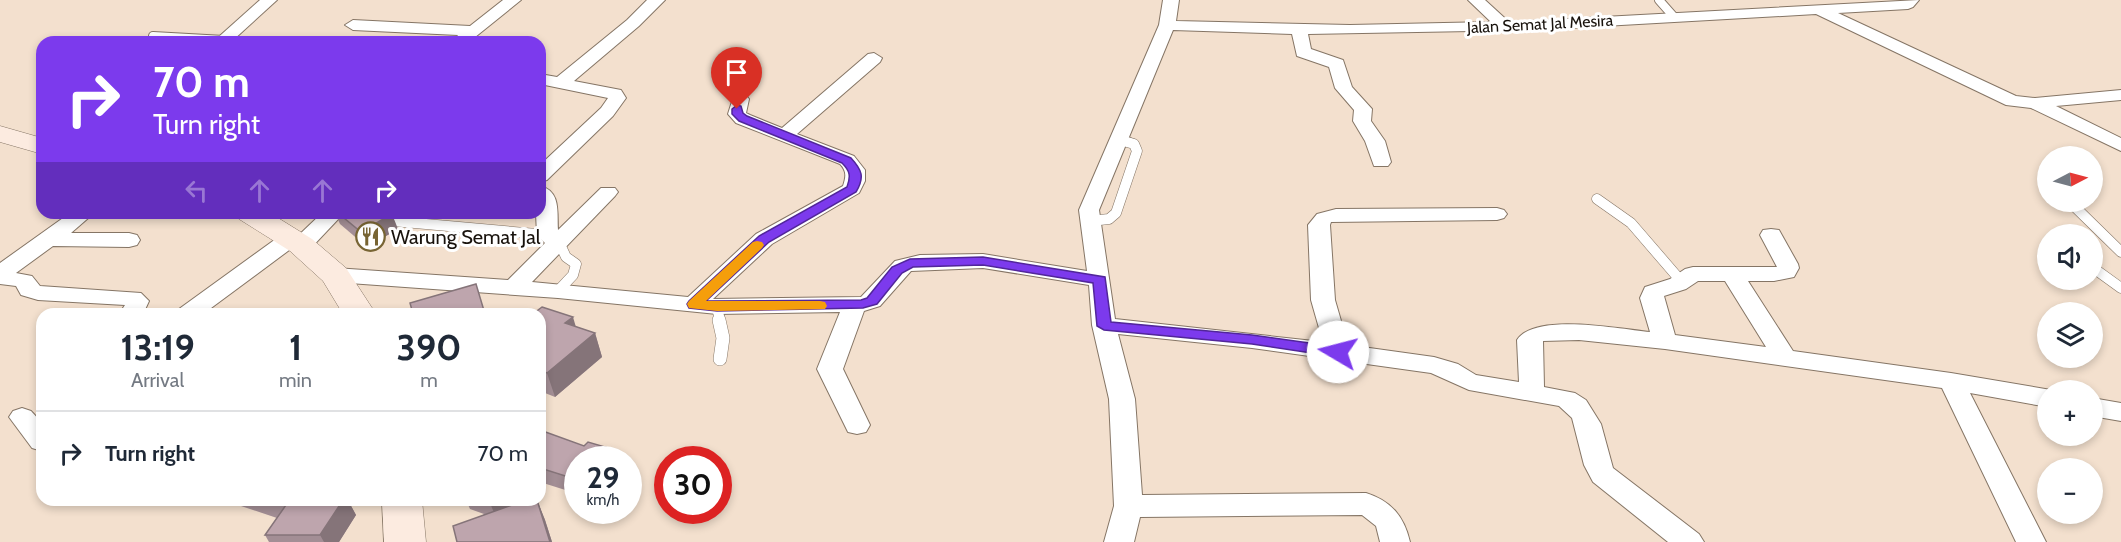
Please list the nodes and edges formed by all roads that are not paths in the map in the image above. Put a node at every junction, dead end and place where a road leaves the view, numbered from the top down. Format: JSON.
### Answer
{"nodes":[{"id":1,"x":269,"y":0,"type":"edge"},
{"id":2,"x":513,"y":0,"type":"edge"},
{"id":3,"x":657,"y":0,"type":"edge"},
{"id":4,"x":1171,"y":0,"type":"edge"},
{"id":5,"x":1476,"y":0,"type":"edge"},
{"id":6,"x":1659,"y":0,"type":"edge"},
{"id":7,"x":1911,"y":0,"type":"edge"},
{"id":8,"x":1811,"y":5,"type":"edge"},
{"id":9,"x":1674,"y":17,"type":"junction"},
{"id":10,"x":353,"y":25,"type":"dead end"},
{"id":11,"x":1167,"y":25,"type":"junction"},
{"id":12,"x":1504,"y":26,"type":"junction"},
{"id":13,"x":1299,"y":30,"type":"junction"},
{"id":14,"x":474,"y":31,"type":"junction"},
{"id":15,"x":229,"y":36,"type":"edge"},
{"id":16,"x":468,"y":36,"type":"edge"},
{"id":17,"x":874,"y":58,"type":"dead end"},
{"id":18,"x":546,"y":80,"type":"edge"},
{"id":19,"x":562,"y":82,"type":"junction"},
{"id":20,"x":2121,"y":95,"type":"edge"},
{"id":21,"x":740,"y":99,"type":"dead end"},
{"id":22,"x":2035,"y":103,"type":"junction"},
{"id":23,"x":0,"y":134,"type":"edge"},
{"id":24,"x":783,"y":136,"type":"junction"},
{"id":25,"x":36,"y":144,"type":"edge"},
{"id":26,"x":2121,"y":145,"type":"edge"},
{"id":27,"x":1381,"y":162,"type":"dead end"},
{"id":28,"x":546,"y":170,"type":"edge"},
{"id":29,"x":608,"y":192,"type":"dead end"},
{"id":30,"x":546,"y":198,"type":"edge"},
{"id":31,"x":1597,"y":199,"type":"dead end"},
{"id":32,"x":2080,"y":212,"type":"edge"},
{"id":33,"x":1497,"y":214,"type":"dead end"},
{"id":34,"x":76,"y":219,"type":"edge"},
{"id":35,"x":259,"y":219,"type":"edge"},
{"id":36,"x":329,"y":219,"type":"edge"},
{"id":37,"x":365,"y":219,"type":"edge"},
{"id":38,"x":1771,"y":235,"type":"dead end"},
{"id":39,"x":554,"y":238,"type":"junction"},
{"id":40,"x":48,"y":239,"type":"junction"},
{"id":41,"x":129,"y":240,"type":"dead end"},
{"id":42,"x":297,"y":241,"type":"junction"},
{"id":43,"x":2121,"y":252,"type":"edge"},
{"id":44,"x":1732,"y":274,"type":"junction"},
{"id":45,"x":0,"y":275,"type":"edge"},
{"id":46,"x":2103,"y":275,"type":"edge"},
{"id":47,"x":335,"y":276,"type":"junction"},
{"id":48,"x":1100,"y":280,"type":"junction"},
{"id":49,"x":1681,"y":281,"type":"junction"},
{"id":50,"x":513,"y":288,"type":"junction"},
{"id":51,"x":2121,"y":288,"type":"edge"},
{"id":52,"x":558,"y":291,"type":"junction"},
{"id":53,"x":854,"y":305,"type":"junction"},
{"id":54,"x":706,"y":306,"type":"junction"},
{"id":55,"x":134,"y":308,"type":"edge"},
{"id":56,"x":196,"y":308,"type":"edge"},
{"id":57,"x":356,"y":308,"type":"edge"},
{"id":58,"x":1104,"y":326,"type":"junction"},
{"id":59,"x":1665,"y":341,"type":"junction"},
{"id":60,"x":1338,"y":352,"type":"junction"},
{"id":61,"x":1785,"y":358,"type":"junction"},
{"id":62,"x":720,"y":359,"type":"dead end"},
{"id":63,"x":1951,"y":381,"type":"junction"},
{"id":64,"x":1532,"y":392,"type":"junction"},
{"id":65,"x":2037,"y":396,"type":"edge"},
{"id":66,"x":2103,"y":409,"type":"edge"},
{"id":67,"x":2121,"y":412,"type":"edge"},
{"id":68,"x":22,"y":417,"type":"dead end"},
{"id":69,"x":857,"y":425,"type":"dead end"},
{"id":70,"x":36,"y":434,"type":"edge"},
{"id":71,"x":402,"y":506,"type":"edge"},
{"id":72,"x":1128,"y":506,"type":"junction"},
{"id":73,"x":405,"y":542,"type":"edge"},
{"id":74,"x":1119,"y":542,"type":"edge"},
{"id":75,"x":1395,"y":542,"type":"edge"},
{"id":76,"x":1689,"y":542,"type":"edge"},
{"id":77,"x":2031,"y":542,"type":"edge"}],
"edges":[{"from":1,"to":15,"type":"street"},
{"from":2,"to":14,"type":"street"},
{"from":3,"to":19,"type":"street"},
{"from":4,"to":11,"type":"street"},
{"from":5,"to":12,"type":"street"},
{"from":6,"to":9,"type":"lane"},
{"from":7,"to":8,"type":"street","name":"Jalan Semat Jal Mesira"},
{"from":8,"to":9,"type":"street","name":"Jalan Semat Jal Mesira"},
{"from":8,"to":22,"type":"street"},
{"from":9,"to":12,"type":"street","name":"Jalan Semat Jal Mesira"},
{"from":10,"to":14,"type":"street"},
{"from":11,"to":13,"type":"street","name":"Jalan Semat Jal Mesira"},
{"from":11,"to":48,"type":"street"},
{"from":12,"to":13,"type":"street","name":"Jalan Semat Jal Mesira"},
{"from":13,"to":27,"type":"street"},
{"from":14,"to":16,"type":"street"},
{"from":17,"to":24,"type":"street"},
{"from":18,"to":19,"type":"street"},
{"from":19,"to":28,"type":"street"},
{"from":20,"to":22,"type":"street"},
{"from":21,"to":24,"type":"street"},
{"from":22,"to":26,"type":"street"},
{"from":23,"to":25,"type":"main road"},
{"from":24,"to":54,"type":"street"},
{"from":29,"to":39,"type":"street"},
{"from":30,"to":39,"type":"street"},
{"from":31,"to":49,"type":"lane"},
{"from":32,"to":43,"type":"lane"},
{"from":33,"to":60,"type":"street"},
{"from":34,"to":40,"type":"street"},
{"from":35,"to":42,"type":"main road"},
{"from":36,"to":42,"type":"street"},
{"from":37,"to":39,"type":"lane"},
{"from":38,"to":44,"type":"street"},
{"from":39,"to":50,"type":"street"},
{"from":39,"to":52,"type":"lane"},
{"from":40,"to":41,"type":"street"},
{"from":40,"to":45,"type":"street"},
{"from":42,"to":47,"type":"main road"},
{"from":42,"to":56,"type":"street"},
{"from":44,"to":49,"type":"street"},
{"from":44,"to":61,"type":"street"},
{"from":45,"to":55,"type":"street"},
{"from":46,"to":51,"type":"lane"},
{"from":47,"to":50,"type":"street"},
{"from":47,"to":57,"type":"main road"},
{"from":48,"to":53,"type":"street"},
{"from":48,"to":58,"type":"street"},
{"from":49,"to":59,"type":"street"},
{"from":50,"to":52,"type":"street"},
{"from":52,"to":54,"type":"street"},
{"from":53,"to":54,"type":"street"},
{"from":53,"to":69,"type":"street"},
{"from":54,"to":62,"type":"lane"},
{"from":58,"to":60,"type":"street"},
{"from":58,"to":72,"type":"street"},
{"from":59,"to":61,"type":"street"},
{"from":59,"to":64,"type":"street"},
{"from":60,"to":64,"type":"street"},
{"from":61,"to":63,"type":"street"},
{"from":63,"to":65,"type":"street"},
{"from":63,"to":77,"type":"street"},
{"from":64,"to":76,"type":"street"},
{"from":66,"to":67,"type":"street"},
{"from":68,"to":70,"type":"street"},
{"from":71,"to":73,"type":"main road"},
{"from":72,"to":74,"type":"street"},
{"from":72,"to":75,"type":"street"}]}
